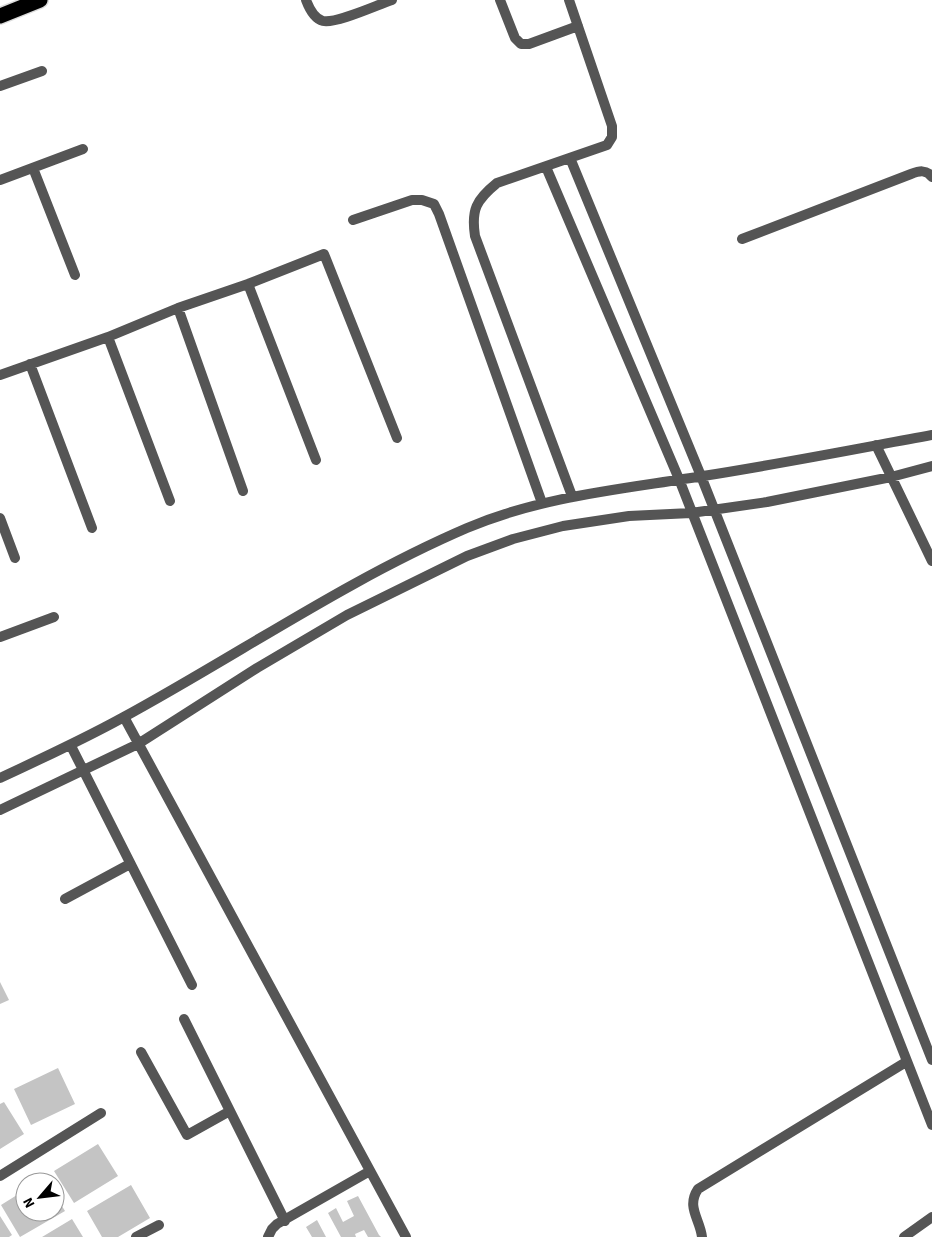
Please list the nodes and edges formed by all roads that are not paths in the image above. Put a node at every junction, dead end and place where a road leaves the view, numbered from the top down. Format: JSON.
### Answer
{"nodes":[{"id":1,"x":40,"y":0,"type":"edge"},
{"id":2,"x":306,"y":0,"type":"edge"},
{"id":3,"x":392,"y":0,"type":"edge"},
{"id":4,"x":500,"y":0,"type":"edge"},
{"id":5,"x":570,"y":0,"type":"edge"},
{"id":6,"x":0,"y":16,"type":"edge"},
{"id":7,"x":578,"y":26,"type":"junction"},
{"id":8,"x":42,"y":71,"type":"dead end"},
{"id":9,"x":0,"y":86,"type":"edge"},
{"id":10,"x":83,"y":149,"type":"dead end"},
{"id":11,"x":570,"y":158,"type":"junction"},
{"id":12,"x":546,"y":167,"type":"junction"},
{"id":13,"x":33,"y":168,"type":"junction"},
{"id":14,"x":932,"y":177,"type":"edge"},
{"id":15,"x":0,"y":180,"type":"edge"},
{"id":16,"x":353,"y":220,"type":"dead end"},
{"id":17,"x":742,"y":239,"type":"dead end"},
{"id":18,"x":75,"y":276,"type":"dead end"},
{"id":19,"x":248,"y":284,"type":"junction"},
{"id":20,"x":178,"y":308,"type":"junction"},
{"id":21,"x":108,"y":337,"type":"junction"},
{"id":22,"x":30,"y":364,"type":"junction"},
{"id":23,"x":0,"y":375,"type":"edge"},
{"id":24,"x":932,"y":435,"type":"edge"},
{"id":25,"x":397,"y":438,"type":"dead end"},
{"id":26,"x":876,"y":445,"type":"junction"},
{"id":27,"x":316,"y":460,"type":"dead end"},
{"id":28,"x":932,"y":466,"type":"edge"},
{"id":29,"x":701,"y":476,"type":"junction"},
{"id":30,"x":891,"y":477,"type":"junction"},
{"id":31,"x":678,"y":479,"type":"junction"},
{"id":32,"x":243,"y":491,"type":"dead end"},
{"id":33,"x":572,"y":496,"type":"junction"},
{"id":34,"x":170,"y":501,"type":"dead end"},
{"id":35,"x":542,"y":503,"type":"junction"},
{"id":36,"x":714,"y":510,"type":"junction"},
{"id":37,"x":691,"y":512,"type":"junction"},
{"id":38,"x":0,"y":518,"type":"edge"},
{"id":39,"x":92,"y":528,"type":"dead end"},
{"id":40,"x":15,"y":558,"type":"dead end"},
{"id":41,"x":932,"y":561,"type":"edge"},
{"id":42,"x":54,"y":617,"type":"dead end"},
{"id":43,"x":0,"y":637,"type":"edge"},
{"id":44,"x":124,"y":717,"type":"junction"},
{"id":45,"x":138,"y":744,"type":"junction"},
{"id":46,"x":71,"y":746,"type":"junction"},
{"id":47,"x":82,"y":770,"type":"junction"},
{"id":48,"x":0,"y":778,"type":"edge"},
{"id":49,"x":0,"y":810,"type":"edge"},
{"id":50,"x":130,"y":864,"type":"junction"},
{"id":51,"x":65,"y":899,"type":"dead end"},
{"id":52,"x":192,"y":984,"type":"dead end"},
{"id":53,"x":184,"y":1019,"type":"dead end"},
{"id":54,"x":141,"y":1052,"type":"dead end"},
{"id":55,"x":932,"y":1060,"type":"edge"},
{"id":56,"x":906,"y":1062,"type":"junction"},
{"id":57,"x":230,"y":1111,"type":"junction"},
{"id":58,"x":101,"y":1113,"type":"dead end"},
{"id":59,"x":932,"y":1125,"type":"edge"},
{"id":60,"x":370,"y":1171,"type":"junction"},
{"id":61,"x":0,"y":1176,"type":"edge"},
{"id":62,"x":932,"y":1216,"type":"edge"},
{"id":63,"x":285,"y":1220,"type":"junction"},
{"id":64,"x":158,"y":1224,"type":"dead end"},
{"id":65,"x":136,"y":1237,"type":"edge"},
{"id":66,"x":268,"y":1237,"type":"edge"},
{"id":67,"x":406,"y":1237,"type":"edge"},
{"id":68,"x":702,"y":1237,"type":"edge"},
{"id":69,"x":904,"y":1237,"type":"edge"}],
"edges":[{"from":1,"to":6,"type":"highway"},
{"from":2,"to":3,"type":"street"},
{"from":4,"to":7,"type":"street"},
{"from":5,"to":7,"type":"street"},
{"from":7,"to":11,"type":"street"},
{"from":8,"to":9,"type":"street"},
{"from":10,"to":13,"type":"street"},
{"from":11,"to":12,"type":"street"},
{"from":11,"to":29,"type":"street"},
{"from":12,"to":31,"type":"street"},
{"from":12,"to":33,"type":"street"},
{"from":13,"to":15,"type":"street"},
{"from":13,"to":18,"type":"street"},
{"from":14,"to":17,"type":"street"},
{"from":16,"to":35,"type":"street"},
{"from":19,"to":20,"type":"street"},
{"from":19,"to":25,"type":"street"},
{"from":19,"to":27,"type":"street"},
{"from":20,"to":21,"type":"street"},
{"from":20,"to":32,"type":"street"},
{"from":21,"to":22,"type":"street"},
{"from":21,"to":34,"type":"street"},
{"from":22,"to":23,"type":"street"},
{"from":22,"to":39,"type":"street"},
{"from":24,"to":26,"type":"street"},
{"from":26,"to":29,"type":"street"},
{"from":26,"to":30,"type":"street"},
{"from":28,"to":30,"type":"street"},
{"from":29,"to":31,"type":"street"},
{"from":29,"to":36,"type":"street"},
{"from":30,"to":36,"type":"street"},
{"from":30,"to":41,"type":"street"},
{"from":31,"to":33,"type":"street"},
{"from":31,"to":37,"type":"street"},
{"from":33,"to":35,"type":"street"},
{"from":35,"to":44,"type":"street"},
{"from":36,"to":37,"type":"street"},
{"from":36,"to":55,"type":"street"},
{"from":37,"to":45,"type":"street"},
{"from":37,"to":56,"type":"street"},
{"from":38,"to":40,"type":"street"},
{"from":42,"to":43,"type":"street"},
{"from":44,"to":45,"type":"street"},
{"from":44,"to":46,"type":"street"},
{"from":45,"to":47,"type":"street"},
{"from":45,"to":60,"type":"street"},
{"from":46,"to":47,"type":"street"},
{"from":46,"to":48,"type":"street"},
{"from":47,"to":49,"type":"street"},
{"from":47,"to":50,"type":"street"},
{"from":50,"to":51,"type":"street"},
{"from":50,"to":52,"type":"street"},
{"from":53,"to":57,"type":"street"},
{"from":54,"to":57,"type":"street"},
{"from":56,"to":59,"type":"street"},
{"from":56,"to":68,"type":"street"},
{"from":57,"to":63,"type":"street"},
{"from":58,"to":61,"type":"street"},
{"from":60,"to":63,"type":"street"},
{"from":60,"to":67,"type":"street"},
{"from":62,"to":69,"type":"street"},
{"from":63,"to":66,"type":"street"},
{"from":64,"to":65,"type":"street"}]}
